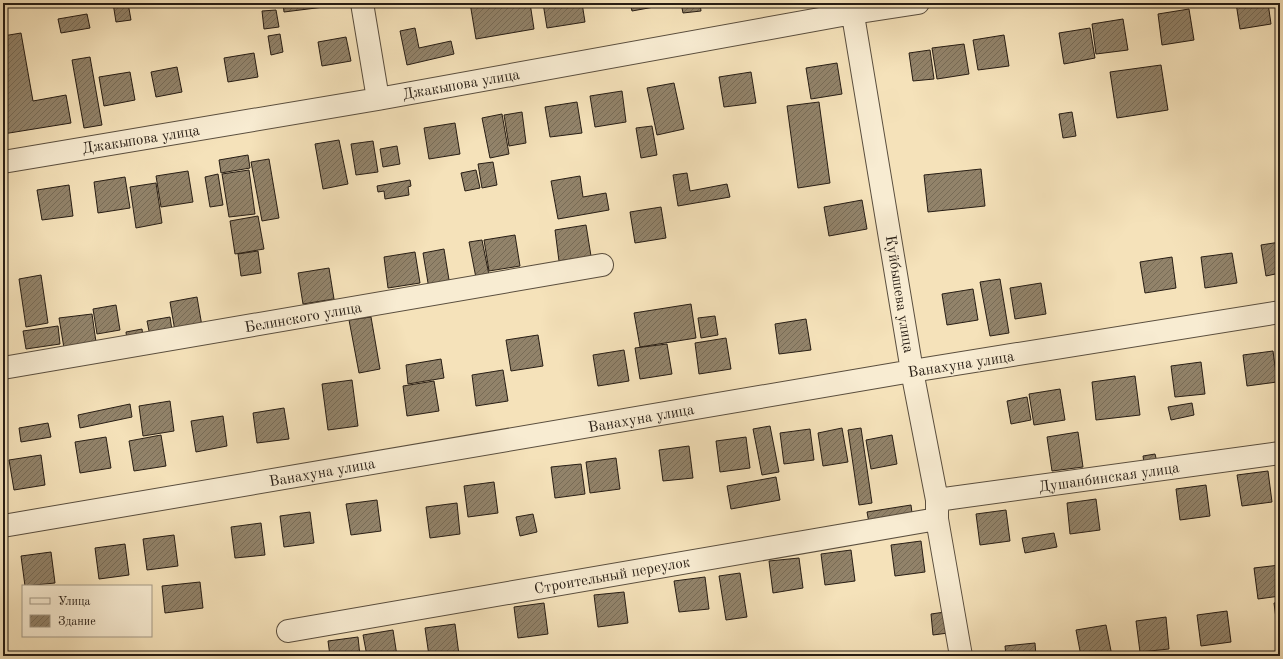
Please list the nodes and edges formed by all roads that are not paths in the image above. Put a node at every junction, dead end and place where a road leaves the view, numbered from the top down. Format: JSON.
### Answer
{"nodes":[{"id":1,"x":362,"y":3,"type":"edge"},
{"id":2,"x":918,"y":3,"type":"edge"},
{"id":3,"x":852,"y":8,"type":"edge"},
{"id":4,"x":378,"y":99,"type":"junction"},
{"id":5,"x":3,"y":162,"type":"edge"},
{"id":6,"x":602,"y":265,"type":"dead end"},
{"id":7,"x":1280,"y":312,"type":"edge"},
{"id":8,"x":3,"y":368,"type":"edge"},
{"id":9,"x":912,"y":371,"type":"junction"},
{"id":10,"x":1280,"y":453,"type":"edge"},
{"id":11,"x":937,"y":510,"type":"junction"},
{"id":12,"x":3,"y":526,"type":"edge"},
{"id":13,"x":288,"y":631,"type":"dead end"},
{"id":14,"x":961,"y":656,"type":"edge"}],
"edges":[{"from":1,"to":4,"type":"street"},
{"from":2,"to":3,"type":"street","name":"Джакыпова улица"},
{"from":3,"to":4,"type":"street","name":"Джакыпова улица"},
{"from":3,"to":9,"type":"street","name":"Куйбышева улица"},
{"from":4,"to":5,"type":"street","name":"Джакыпова улица"},
{"from":6,"to":8,"type":"street","name":"Белинского улица"},
{"from":7,"to":9,"type":"street","name":"Ванахуна улица"},
{"from":9,"to":11,"type":"street","name":"Куйбышева улица"},
{"from":9,"to":12,"type":"street","name":"Ванахуна улица"},
{"from":10,"to":11,"type":"street","name":"Душанбинская улица"},
{"from":11,"to":13,"type":"street","name":"Строительный переулок"},
{"from":11,"to":14,"type":"street","name":"Куйбышева улица"}]}
